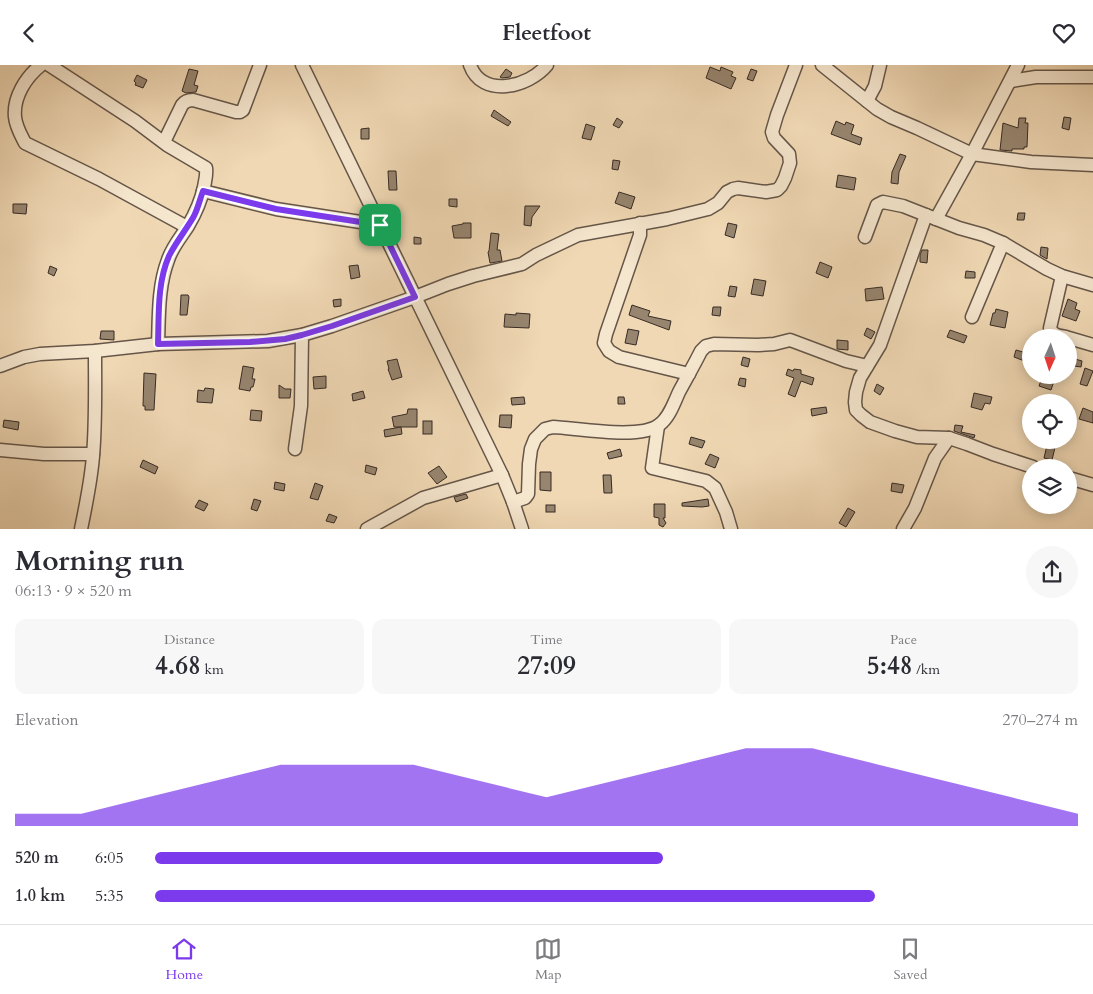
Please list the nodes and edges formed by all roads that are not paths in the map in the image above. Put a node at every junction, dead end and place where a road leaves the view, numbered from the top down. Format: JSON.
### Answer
{"nodes":[{"id":1,"x":41,"y":65,"type":"edge"},
{"id":2,"x":49,"y":65,"type":"edge"},
{"id":3,"x":260,"y":65,"type":"edge"},
{"id":4,"x":302,"y":65,"type":"edge"},
{"id":5,"x":470,"y":65,"type":"edge"},
{"id":6,"x":547,"y":65,"type":"edge"},
{"id":7,"x":796,"y":65,"type":"edge"},
{"id":8,"x":822,"y":65,"type":"edge"},
{"id":9,"x":880,"y":65,"type":"edge"},
{"id":10,"x":1018,"y":65,"type":"edge"},
{"id":11,"x":1093,"y":77,"type":"edge"},
{"id":12,"x":1010,"y":81,"type":"junction"},
{"id":13,"x":867,"y":101,"type":"junction"},
{"id":14,"x":164,"y":142,"type":"junction"},
{"id":15,"x":972,"y":154,"type":"junction"},
{"id":16,"x":1093,"y":165,"type":"edge"},
{"id":17,"x":203,"y":191,"type":"junction"},
{"id":18,"x":931,"y":217,"type":"junction"},
{"id":19,"x":640,"y":223,"type":"junction"},
{"id":20,"x":380,"y":225,"type":"junction"},
{"id":21,"x":187,"y":227,"type":"junction"},
{"id":22,"x":865,"y":237,"type":"dead end"},
{"id":23,"x":1003,"y":243,"type":"junction"},
{"id":24,"x":1062,"y":276,"type":"junction"},
{"id":25,"x":1093,"y":285,"type":"edge"},
{"id":26,"x":415,"y":297,"type":"junction"},
{"id":27,"x":972,"y":317,"type":"dead end"},
{"id":28,"x":1050,"y":329,"type":"edge"},
{"id":29,"x":302,"y":335,"type":"junction"},
{"id":30,"x":1078,"y":341,"type":"edge"},
{"id":31,"x":158,"y":344,"type":"junction"},
{"id":32,"x":1093,"y":345,"type":"edge"},
{"id":33,"x":95,"y":351,"type":"junction"},
{"id":34,"x":0,"y":366,"type":"edge"},
{"id":35,"x":867,"y":366,"type":"junction"},
{"id":36,"x":689,"y":374,"type":"junction"},
{"id":37,"x":658,"y":426,"type":"junction"},
{"id":38,"x":949,"y":439,"type":"junction"},
{"id":39,"x":0,"y":449,"type":"edge"},
{"id":40,"x":295,"y":449,"type":"dead end"},
{"id":41,"x":93,"y":455,"type":"junction"},
{"id":42,"x":1022,"y":463,"type":"edge"},
{"id":43,"x":502,"y":475,"type":"junction"},
{"id":44,"x":1077,"y":480,"type":"edge"},
{"id":45,"x":1093,"y":485,"type":"edge"},
{"id":46,"x":513,"y":502,"type":"junction"},
{"id":47,"x":81,"y":529,"type":"edge"},
{"id":48,"x":367,"y":529,"type":"edge"},
{"id":49,"x":522,"y":529,"type":"edge"},
{"id":50,"x":731,"y":529,"type":"edge"},
{"id":51,"x":903,"y":529,"type":"edge"}],
"edges":[{"from":1,"to":21,"type":"street"},
{"from":2,"to":14,"type":"street"},
{"from":3,"to":14,"type":"street"},
{"from":4,"to":20,"type":"street"},
{"from":5,"to":6,"type":"street"},
{"from":7,"to":19,"type":"street"},
{"from":8,"to":13,"type":"street"},
{"from":9,"to":13,"type":"street"},
{"from":10,"to":12,"type":"street"},
{"from":11,"to":12,"type":"street"},
{"from":12,"to":15,"type":"street"},
{"from":13,"to":15,"type":"street"},
{"from":14,"to":17,"type":"street"},
{"from":15,"to":16,"type":"street"},
{"from":15,"to":18,"type":"street"},
{"from":17,"to":20,"type":"street"},
{"from":17,"to":21,"type":"street"},
{"from":18,"to":22,"type":"street"},
{"from":18,"to":23,"type":"street"},
{"from":18,"to":35,"type":"street"},
{"from":19,"to":26,"type":"street"},
{"from":19,"to":36,"type":"street"},
{"from":20,"to":26,"type":"street"},
{"from":21,"to":31,"type":"street"},
{"from":23,"to":24,"type":"street"},
{"from":23,"to":27,"type":"street"},
{"from":24,"to":25,"type":"street"},
{"from":24,"to":28,"type":"street"},
{"from":26,"to":29,"type":"street"},
{"from":26,"to":43,"type":"street"},
{"from":29,"to":31,"type":"street"},
{"from":29,"to":40,"type":"street"},
{"from":30,"to":32,"type":"street"},
{"from":31,"to":33,"type":"street"},
{"from":33,"to":34,"type":"street"},
{"from":33,"to":41,"type":"street"},
{"from":35,"to":36,"type":"street"},
{"from":35,"to":38,"type":"street"},
{"from":36,"to":37,"type":"street"},
{"from":37,"to":46,"type":"street"},
{"from":37,"to":50,"type":"street"},
{"from":38,"to":42,"type":"street"},
{"from":38,"to":51,"type":"street"},
{"from":39,"to":41,"type":"street"},
{"from":41,"to":47,"type":"street"},
{"from":43,"to":46,"type":"street"},
{"from":43,"to":48,"type":"street"},
{"from":44,"to":45,"type":"street"},
{"from":46,"to":49,"type":"street"}]}
